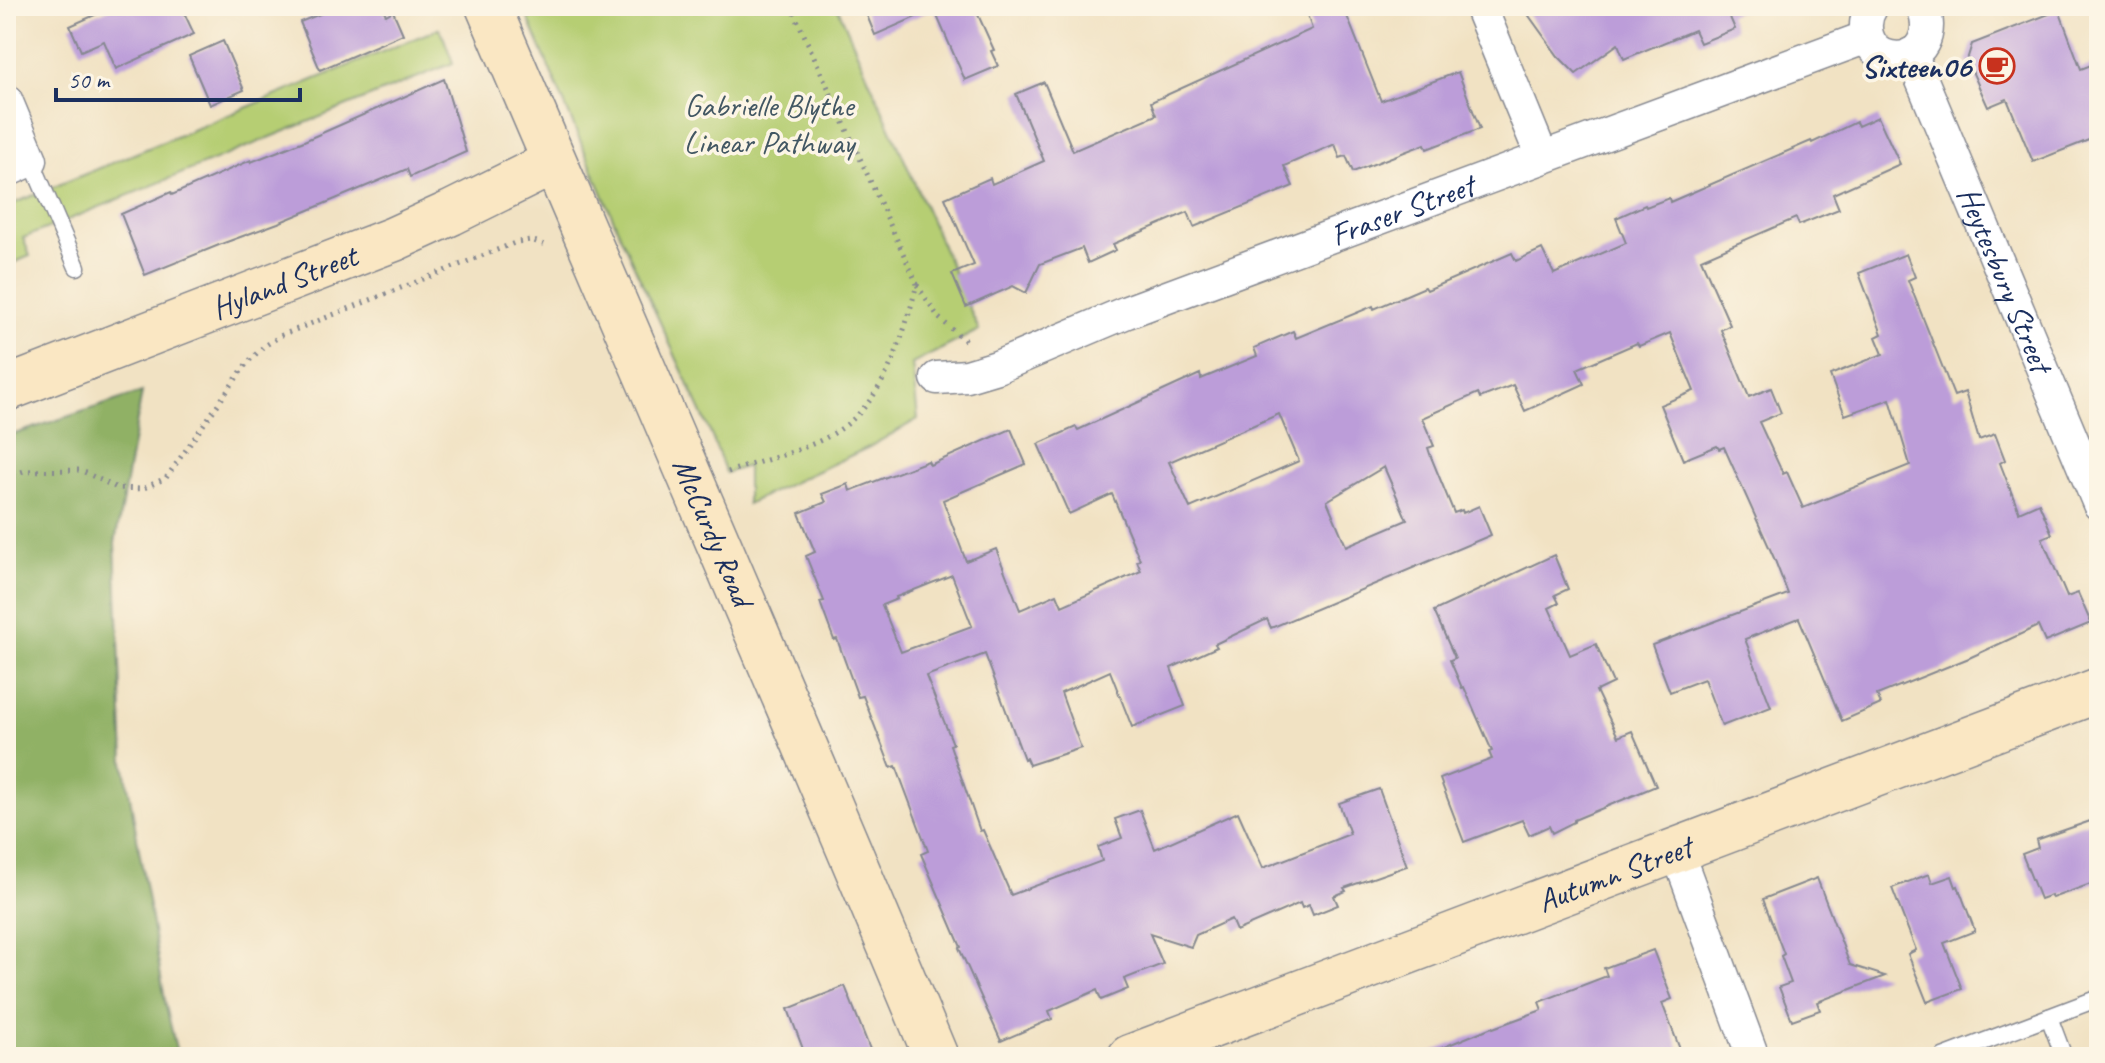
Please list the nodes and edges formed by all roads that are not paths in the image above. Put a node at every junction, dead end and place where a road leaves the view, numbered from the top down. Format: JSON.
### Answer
{"nodes":[{"id":1,"x":488,"y":6,"type":"edge"},
{"id":2,"x":1480,"y":6,"type":"edge"},
{"id":3,"x":1934,"y":9,"type":"edge"},
{"id":4,"x":1870,"y":21,"type":"edge"},
{"id":5,"x":1911,"y":54,"type":"junction"},
{"id":6,"x":6,"y":100,"type":"edge"},
{"id":7,"x":1542,"y":157,"type":"junction"},
{"id":8,"x":554,"y":162,"type":"junction"},
{"id":9,"x":19,"y":166,"type":"edge"},
{"id":10,"x":77,"y":267,"type":"dead end"},
{"id":11,"x":937,"y":378,"type":"dead end"},
{"id":12,"x":6,"y":389,"type":"edge"},
{"id":13,"x":2099,"y":504,"type":"edge"},
{"id":14,"x":2099,"y":690,"type":"edge"},
{"id":15,"x":1676,"y":849,"type":"junction"},
{"id":16,"x":2099,"y":998,"type":"edge"},
{"id":17,"x":2049,"y":1017,"type":"junction"},
{"id":18,"x":936,"y":1057,"type":"edge"},
{"id":19,"x":1130,"y":1057,"type":"edge"},
{"id":20,"x":1753,"y":1057,"type":"edge"},
{"id":21,"x":1943,"y":1057,"type":"edge"},
{"id":22,"x":2064,"y":1057,"type":"edge"}],
"edges":[{"from":1,"to":8,"type":"street","name":"McCurdy Road"},
{"from":2,"to":7,"type":"street"},
{"from":3,"to":5,"type":"street"},
{"from":4,"to":5,"type":"street"},
{"from":4,"to":7,"type":"street","name":"Fraser Street"},
{"from":5,"to":13,"type":"street","name":"Heytesbury Street"},
{"from":6,"to":9,"type":"street"},
{"from":7,"to":11,"type":"street","name":"Fraser Street"},
{"from":8,"to":12,"type":"street","name":"Hyland Street"},
{"from":8,"to":18,"type":"street","name":"McCurdy Road"},
{"from":9,"to":10,"type":"lane"},
{"from":14,"to":15,"type":"street","name":"Autumn Street"},
{"from":15,"to":19,"type":"street","name":"Autumn Street"},
{"from":15,"to":20,"type":"street"},
{"from":16,"to":17,"type":"lane"},
{"from":17,"to":21,"type":"lane"},
{"from":17,"to":22,"type":"lane"}]}
